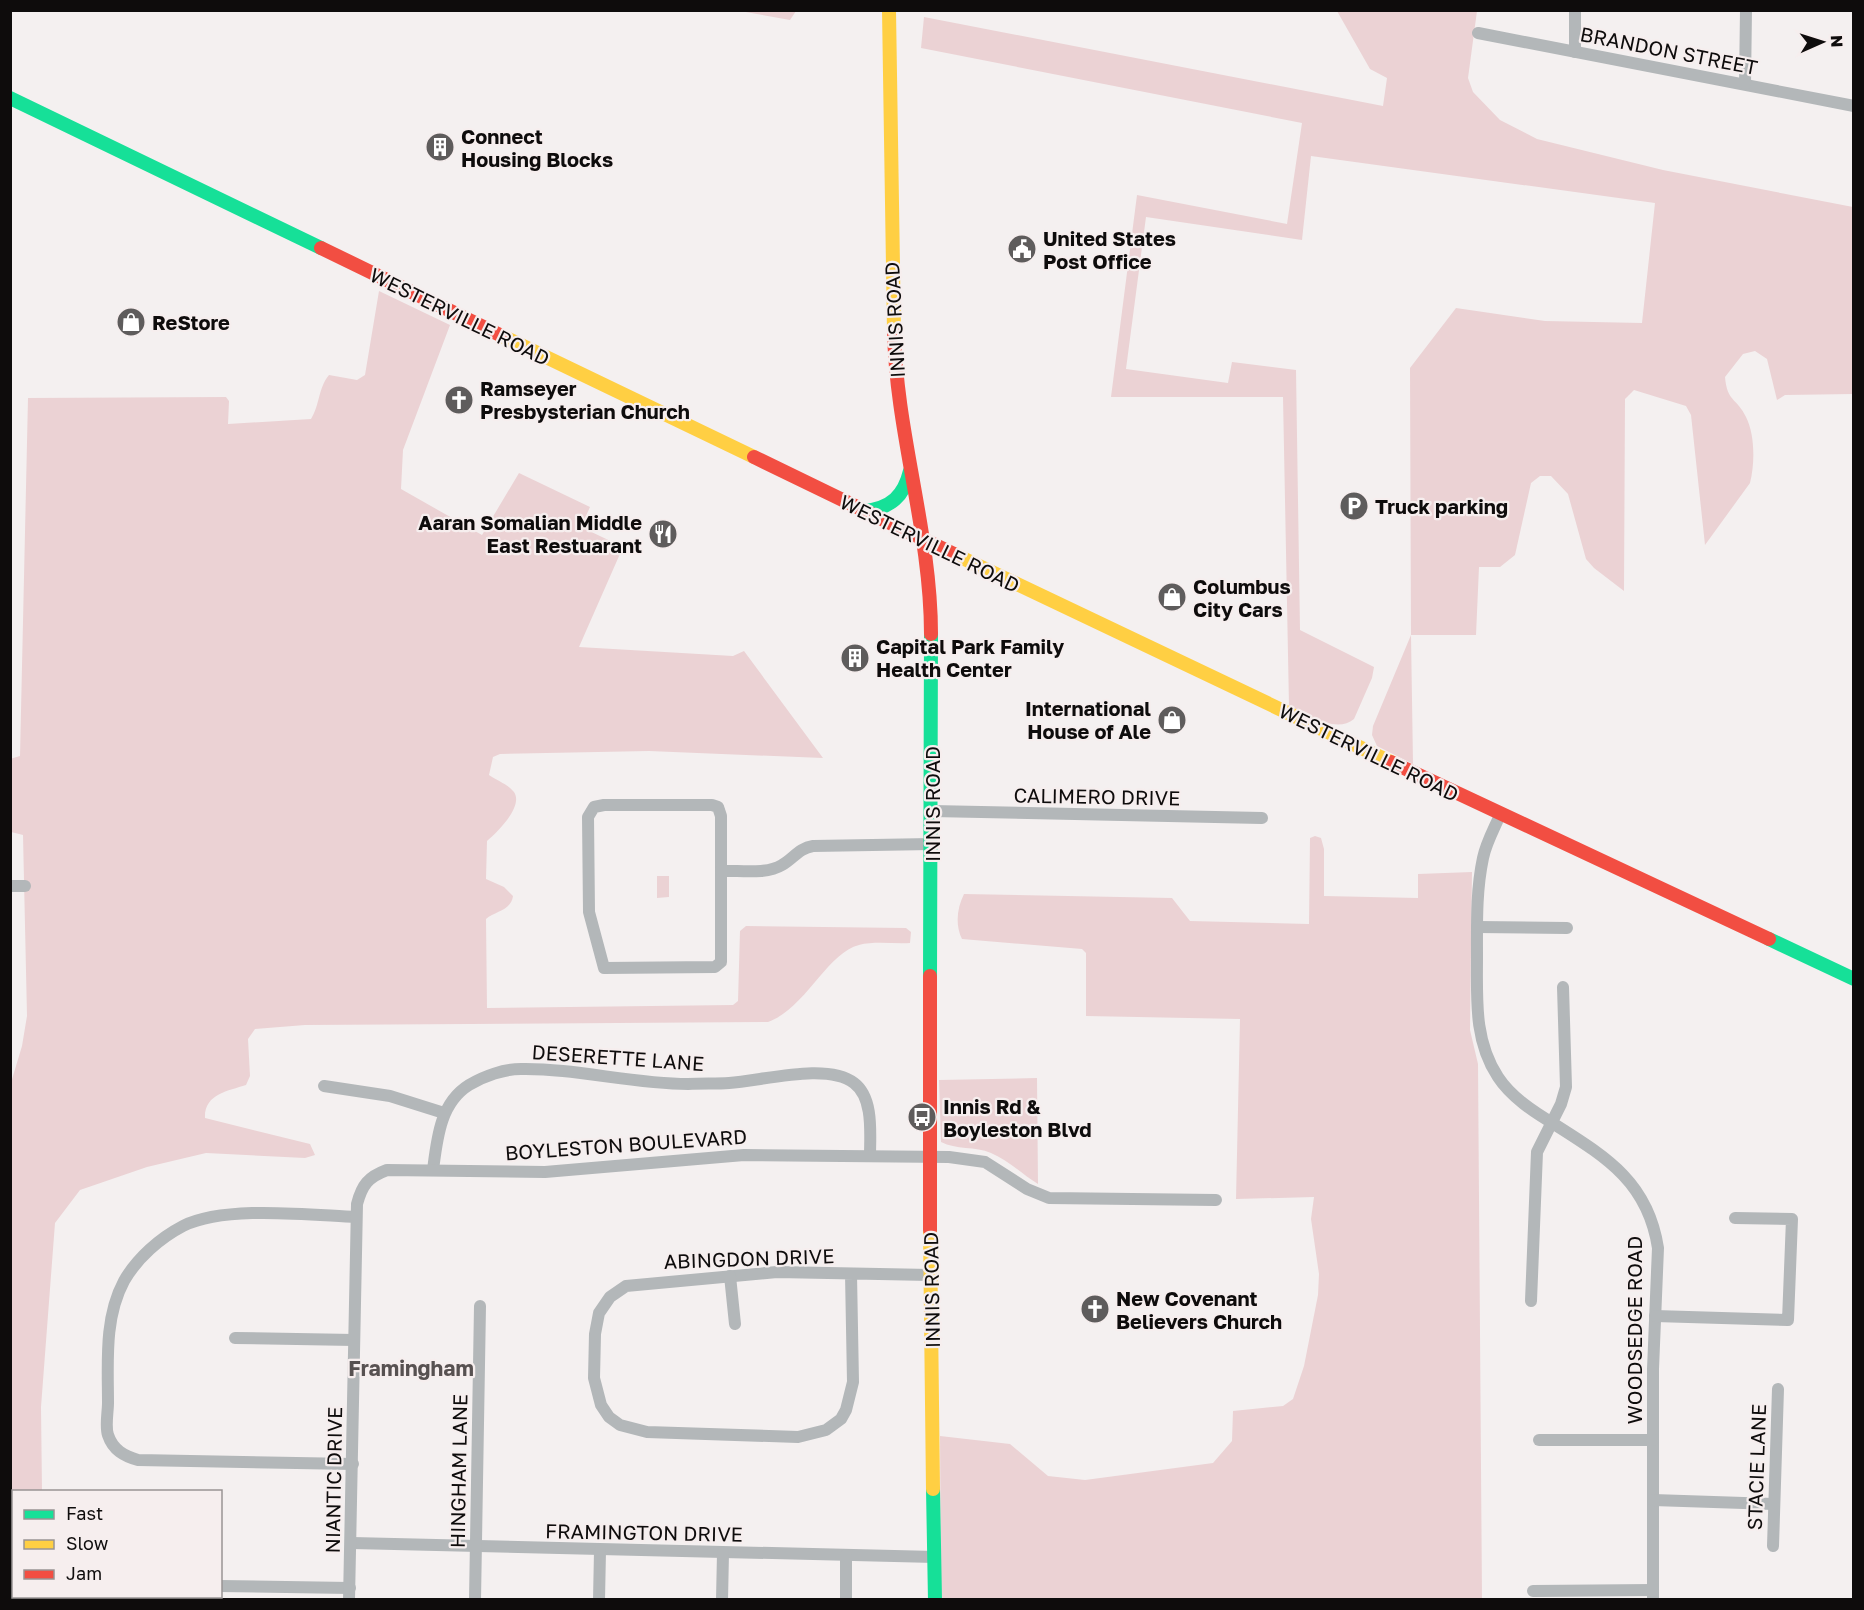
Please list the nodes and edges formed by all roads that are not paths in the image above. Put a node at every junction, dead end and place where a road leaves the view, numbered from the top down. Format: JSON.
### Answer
{"nodes":[{"id":1,"x":889,"y":10,"type":"edge"},
{"id":2,"x":1575,"y":10,"type":"edge"},
{"id":3,"x":1746,"y":10,"type":"edge"},
{"id":4,"x":1478,"y":33,"type":"dead end"},
{"id":5,"x":1575,"y":52,"type":"junction"},
{"id":6,"x":1745,"y":84,"type":"junction"},
{"id":7,"x":10,"y":98,"type":"edge"},
{"id":8,"x":1854,"y":106,"type":"edge"},
{"id":9,"x":910,"y":471,"type":"junction"},
{"id":10,"x":865,"y":511,"type":"junction"},
{"id":11,"x":923,"y":540,"type":"junction"},
{"id":12,"x":932,"y":811,"type":"junction"},
{"id":13,"x":1500,"y":815,"type":"junction"},
{"id":14,"x":1262,"y":818,"type":"dead end"},
{"id":15,"x":932,"y":844,"type":"junction"},
{"id":16,"x":721,"y":870,"type":"junction"},
{"id":17,"x":10,"y":886,"type":"edge"},
{"id":18,"x":25,"y":886,"type":"dead end"},
{"id":19,"x":1477,"y":927,"type":"junction"},
{"id":20,"x":1567,"y":927,"type":"dead end"},
{"id":21,"x":1854,"y":980,"type":"edge"},
{"id":22,"x":1563,"y":987,"type":"dead end"},
{"id":23,"x":324,"y":1086,"type":"dead end"},
{"id":24,"x":444,"y":1113,"type":"junction"},
{"id":25,"x":1551,"y":1123,"type":"junction"},
{"id":26,"x":870,"y":1156,"type":"junction"},
{"id":27,"x":930,"y":1158,"type":"junction"},
{"id":28,"x":433,"y":1170,"type":"junction"},
{"id":29,"x":1216,"y":1200,"type":"dead end"},
{"id":30,"x":356,"y":1217,"type":"junction"},
{"id":31,"x":1735,"y":1218,"type":"dead end"},
{"id":32,"x":852,"y":1274,"type":"junction"},
{"id":33,"x":930,"y":1275,"type":"junction"},
{"id":34,"x":730,"y":1276,"type":"junction"},
{"id":35,"x":1531,"y":1301,"type":"dead end"},
{"id":36,"x":480,"y":1306,"type":"dead end"},
{"id":37,"x":1655,"y":1316,"type":"junction"},
{"id":38,"x":735,"y":1324,"type":"dead end"},
{"id":39,"x":235,"y":1338,"type":"dead end"},
{"id":40,"x":354,"y":1340,"type":"junction"},
{"id":41,"x":1778,"y":1389,"type":"dead end"},
{"id":42,"x":1539,"y":1440,"type":"dead end"},
{"id":43,"x":1653,"y":1440,"type":"junction"},
{"id":44,"x":353,"y":1464,"type":"junction"},
{"id":45,"x":1653,"y":1500,"type":"junction"},
{"id":46,"x":1774,"y":1504,"type":"junction"},
{"id":47,"x":352,"y":1543,"type":"junction"},
{"id":48,"x":1773,"y":1546,"type":"dead end"},
{"id":49,"x":476,"y":1548,"type":"junction"},
{"id":50,"x":600,"y":1551,"type":"junction"},
{"id":51,"x":723,"y":1553,"type":"junction"},
{"id":52,"x":846,"y":1555,"type":"junction"},
{"id":53,"x":935,"y":1557,"type":"junction"},
{"id":54,"x":222,"y":1586,"type":"edge"},
{"id":55,"x":1533,"y":1591,"type":"dead end"},
{"id":56,"x":350,"y":1594,"type":"edge"},
{"id":57,"x":1653,"y":1595,"type":"edge"},
{"id":58,"x":475,"y":1599,"type":"edge"},
{"id":59,"x":599,"y":1599,"type":"edge"},
{"id":60,"x":722,"y":1599,"type":"edge"},
{"id":61,"x":846,"y":1599,"type":"edge"},
{"id":62,"x":935,"y":1599,"type":"edge"}],
"edges":[{"from":1,"to":9,"type":"main road","name":"INNIS ROAD"},
{"from":2,"to":5,"type":"street"},
{"from":3,"to":6,"type":"street"},
{"from":4,"to":5,"type":"street","name":"BRANDON STREET"},
{"from":5,"to":6,"type":"street","name":"BRANDON STREET"},
{"from":6,"to":8,"type":"street","name":"BRANDON STREET"},
{"from":7,"to":10,"type":"main road","name":"WESTERVILLE ROAD"},
{"from":9,"to":10,"type":"main road"},
{"from":9,"to":11,"type":"main road","name":"INNIS ROAD"},
{"from":10,"to":11,"type":"main road","name":"WESTERVILLE ROAD"},
{"from":11,"to":12,"type":"main road","name":"INNIS ROAD"},
{"from":11,"to":13,"type":"main road","name":"WESTERVILLE ROAD"},
{"from":12,"to":14,"type":"street","name":"CALIMERO DRIVE"},
{"from":12,"to":15,"type":"main road","name":"INNIS ROAD"},
{"from":13,"to":19,"type":"street","name":"WOODSEDGE ROAD"},
{"from":13,"to":21,"type":"main road","name":"WESTERVILLE ROAD"},
{"from":15,"to":16,"type":"street"},
{"from":15,"to":27,"type":"main road","name":"INNIS ROAD"},
{"from":16,"to":16,"type":"street"},
{"from":17,"to":18,"type":"street"},
{"from":19,"to":20,"type":"street"},
{"from":19,"to":25,"type":"street","name":"WOODSEDGE ROAD"},
{"from":22,"to":25,"type":"street"},
{"from":23,"to":24,"type":"street"},
{"from":24,"to":26,"type":"street","name":"DESERETTE LANE"},
{"from":24,"to":28,"type":"street","name":"DESERETTE LANE"},
{"from":25,"to":35,"type":"street"},
{"from":25,"to":37,"type":"street","name":"WOODSEDGE ROAD"},
{"from":26,"to":27,"type":"street","name":"BOYLESTON BOULEVARD"},
{"from":26,"to":28,"type":"street","name":"BOYLESTON BOULEVARD"},
{"from":27,"to":29,"type":"street","name":"BOYLESTON BOULEVARD"},
{"from":27,"to":33,"type":"main road","name":"INNIS ROAD"},
{"from":28,"to":30,"type":"street","name":"BOYLESTON BOULEVARD"},
{"from":30,"to":40,"type":"street","name":"NIANTIC DRIVE"},
{"from":30,"to":44,"type":"street"},
{"from":31,"to":37,"type":"street"},
{"from":32,"to":33,"type":"street","name":"ABINGDON DRIVE"},
{"from":32,"to":34,"type":"street","name":"ABINGDON DRIVE"},
{"from":32,"to":34,"type":"street","name":"ABINGDON DRIVE"},
{"from":33,"to":53,"type":"main road","name":"INNIS ROAD"},
{"from":34,"to":38,"type":"street"},
{"from":36,"to":49,"type":"street","name":"HINGHAM LANE"},
{"from":37,"to":43,"type":"street","name":"WOODSEDGE ROAD"},
{"from":39,"to":40,"type":"street"},
{"from":40,"to":44,"type":"street","name":"NIANTIC DRIVE"},
{"from":41,"to":46,"type":"street","name":"STACIE LANE"},
{"from":42,"to":43,"type":"street"},
{"from":43,"to":45,"type":"street","name":"WOODSEDGE ROAD"},
{"from":44,"to":47,"type":"street","name":"NIANTIC DRIVE"},
{"from":45,"to":46,"type":"street"},
{"from":45,"to":57,"type":"street","name":"WOODSEDGE ROAD"},
{"from":46,"to":48,"type":"street","name":"STACIE LANE"},
{"from":47,"to":49,"type":"street","name":"FRAMINGTON DRIVE"},
{"from":47,"to":56,"type":"street","name":"NIANTIC DRIVE"},
{"from":49,"to":50,"type":"street","name":"FRAMINGTON DRIVE"},
{"from":49,"to":58,"type":"street","name":"HINGHAM LANE"},
{"from":50,"to":51,"type":"street","name":"FRAMINGTON DRIVE"},
{"from":50,"to":59,"type":"street"},
{"from":51,"to":52,"type":"street","name":"FRAMINGTON DRIVE"},
{"from":51,"to":60,"type":"street"},
{"from":52,"to":53,"type":"street","name":"FRAMINGTON DRIVE"},
{"from":52,"to":61,"type":"street"},
{"from":53,"to":62,"type":"main road","name":"INNIS ROAD"},
{"from":54,"to":56,"type":"street"},
{"from":55,"to":57,"type":"street"}]}
